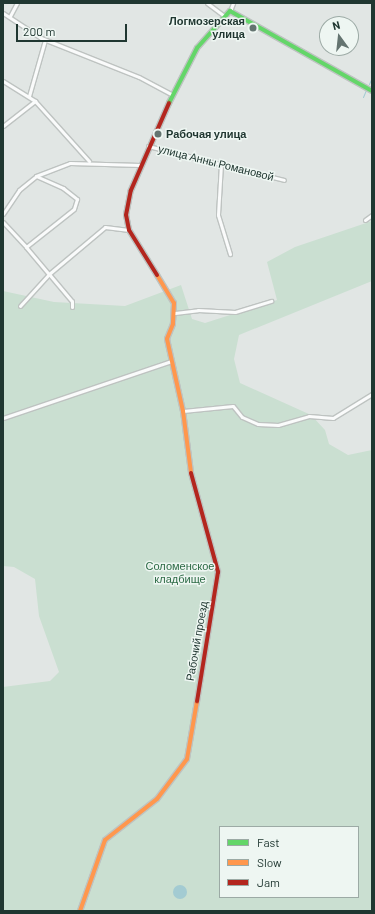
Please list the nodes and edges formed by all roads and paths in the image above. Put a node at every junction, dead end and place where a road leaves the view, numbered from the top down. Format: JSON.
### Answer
{"nodes":[{"id":1,"x":17,"y":3,"type":"edge"},
{"id":2,"x":207,"y":3,"type":"edge"},
{"id":3,"x":233,"y":3,"type":"edge"},
{"id":4,"x":230,"y":11,"type":"junction"},
{"id":5,"x":3,"y":13,"type":"edge"},
{"id":6,"x":10,"y":16,"type":"junction"},
{"id":7,"x":224,"y":16,"type":"junction"},
{"id":8,"x":45,"y":40,"type":"junction"},
{"id":9,"x":3,"y":81,"type":"edge"},
{"id":10,"x":372,"y":91,"type":"edge"},
{"id":11,"x":173,"y":95,"type":"junction"},
{"id":12,"x":29,"y":96,"type":"junction"},
{"id":13,"x":35,"y":101,"type":"junction"},
{"id":14,"x":3,"y":126,"type":"edge"},
{"id":15,"x":148,"y":146,"type":"junction"},
{"id":16,"x":89,"y":162,"type":"junction"},
{"id":17,"x":221,"y":164,"type":"junction"},
{"id":18,"x":140,"y":165,"type":"junction"},
{"id":19,"x":36,"y":176,"type":"junction"},
{"id":20,"x":284,"y":180,"type":"dead end"},
{"id":21,"x":3,"y":214,"type":"edge"},
{"id":22,"x":372,"y":215,"type":"edge"},
{"id":23,"x":365,"y":220,"type":"dead end"},
{"id":24,"x":3,"y":222,"type":"edge"},
{"id":25,"x":129,"y":230,"type":"junction"},
{"id":26,"x":26,"y":247,"type":"junction"},
{"id":27,"x":230,"y":254,"type":"dead end"},
{"id":28,"x":49,"y":274,"type":"junction"},
{"id":29,"x":271,"y":301,"type":"dead end"},
{"id":30,"x":20,"y":306,"type":"dead end"},
{"id":31,"x":72,"y":307,"type":"dead end"},
{"id":32,"x":175,"y":313,"type":"junction"},
{"id":33,"x":171,"y":361,"type":"junction"},
{"id":34,"x":372,"y":394,"type":"edge"},
{"id":35,"x":183,"y":411,"type":"junction"},
{"id":36,"x":3,"y":418,"type":"edge"},
{"id":37,"x":80,"y":911,"type":"edge"}],
"edges":[{"from":1,"to":6,"type":"street"},
{"from":2,"to":7,"type":"street"},
{"from":3,"to":4,"type":"street"},
{"from":4,"to":7,"type":"street"},
{"from":4,"to":10,"type":"street"},
{"from":5,"to":6,"type":"street"},
{"from":6,"to":8,"type":"street"},
{"from":7,"to":11,"type":"street"},
{"from":8,"to":11,"type":"street"},
{"from":8,"to":12,"type":"street"},
{"from":9,"to":12,"type":"street"},
{"from":11,"to":15,"type":"street"},
{"from":12,"to":13,"type":"street"},
{"from":13,"to":14,"type":"street"},
{"from":13,"to":16,"type":"street"},
{"from":15,"to":17,"type":"street","name":"улица Анны Романовой"},
{"from":15,"to":18,"type":"street"},
{"from":16,"to":18,"type":"street"},
{"from":16,"to":19,"type":"street"},
{"from":17,"to":20,"type":"street","name":"улица Анны Романовой"},
{"from":17,"to":27,"type":"street"},
{"from":18,"to":25,"type":"street"},
{"from":19,"to":21,"type":"street"},
{"from":19,"to":26,"type":"street"},
{"from":22,"to":23,"type":"street"},
{"from":24,"to":26,"type":"street"},
{"from":25,"to":28,"type":"street"},
{"from":25,"to":32,"type":"street"},
{"from":26,"to":28,"type":"street"},
{"from":28,"to":30,"type":"street"},
{"from":28,"to":31,"type":"street"},
{"from":29,"to":32,"type":"street"},
{"from":32,"to":33,"type":"street","name":"Рабочий проезд"},
{"from":33,"to":35,"type":"street","name":"Рабочий проезд"},
{"from":33,"to":36,"type":"street"},
{"from":34,"to":35,"type":"street"},
{"from":35,"to":37,"type":"street","name":"Рабочий проезд"}]}
